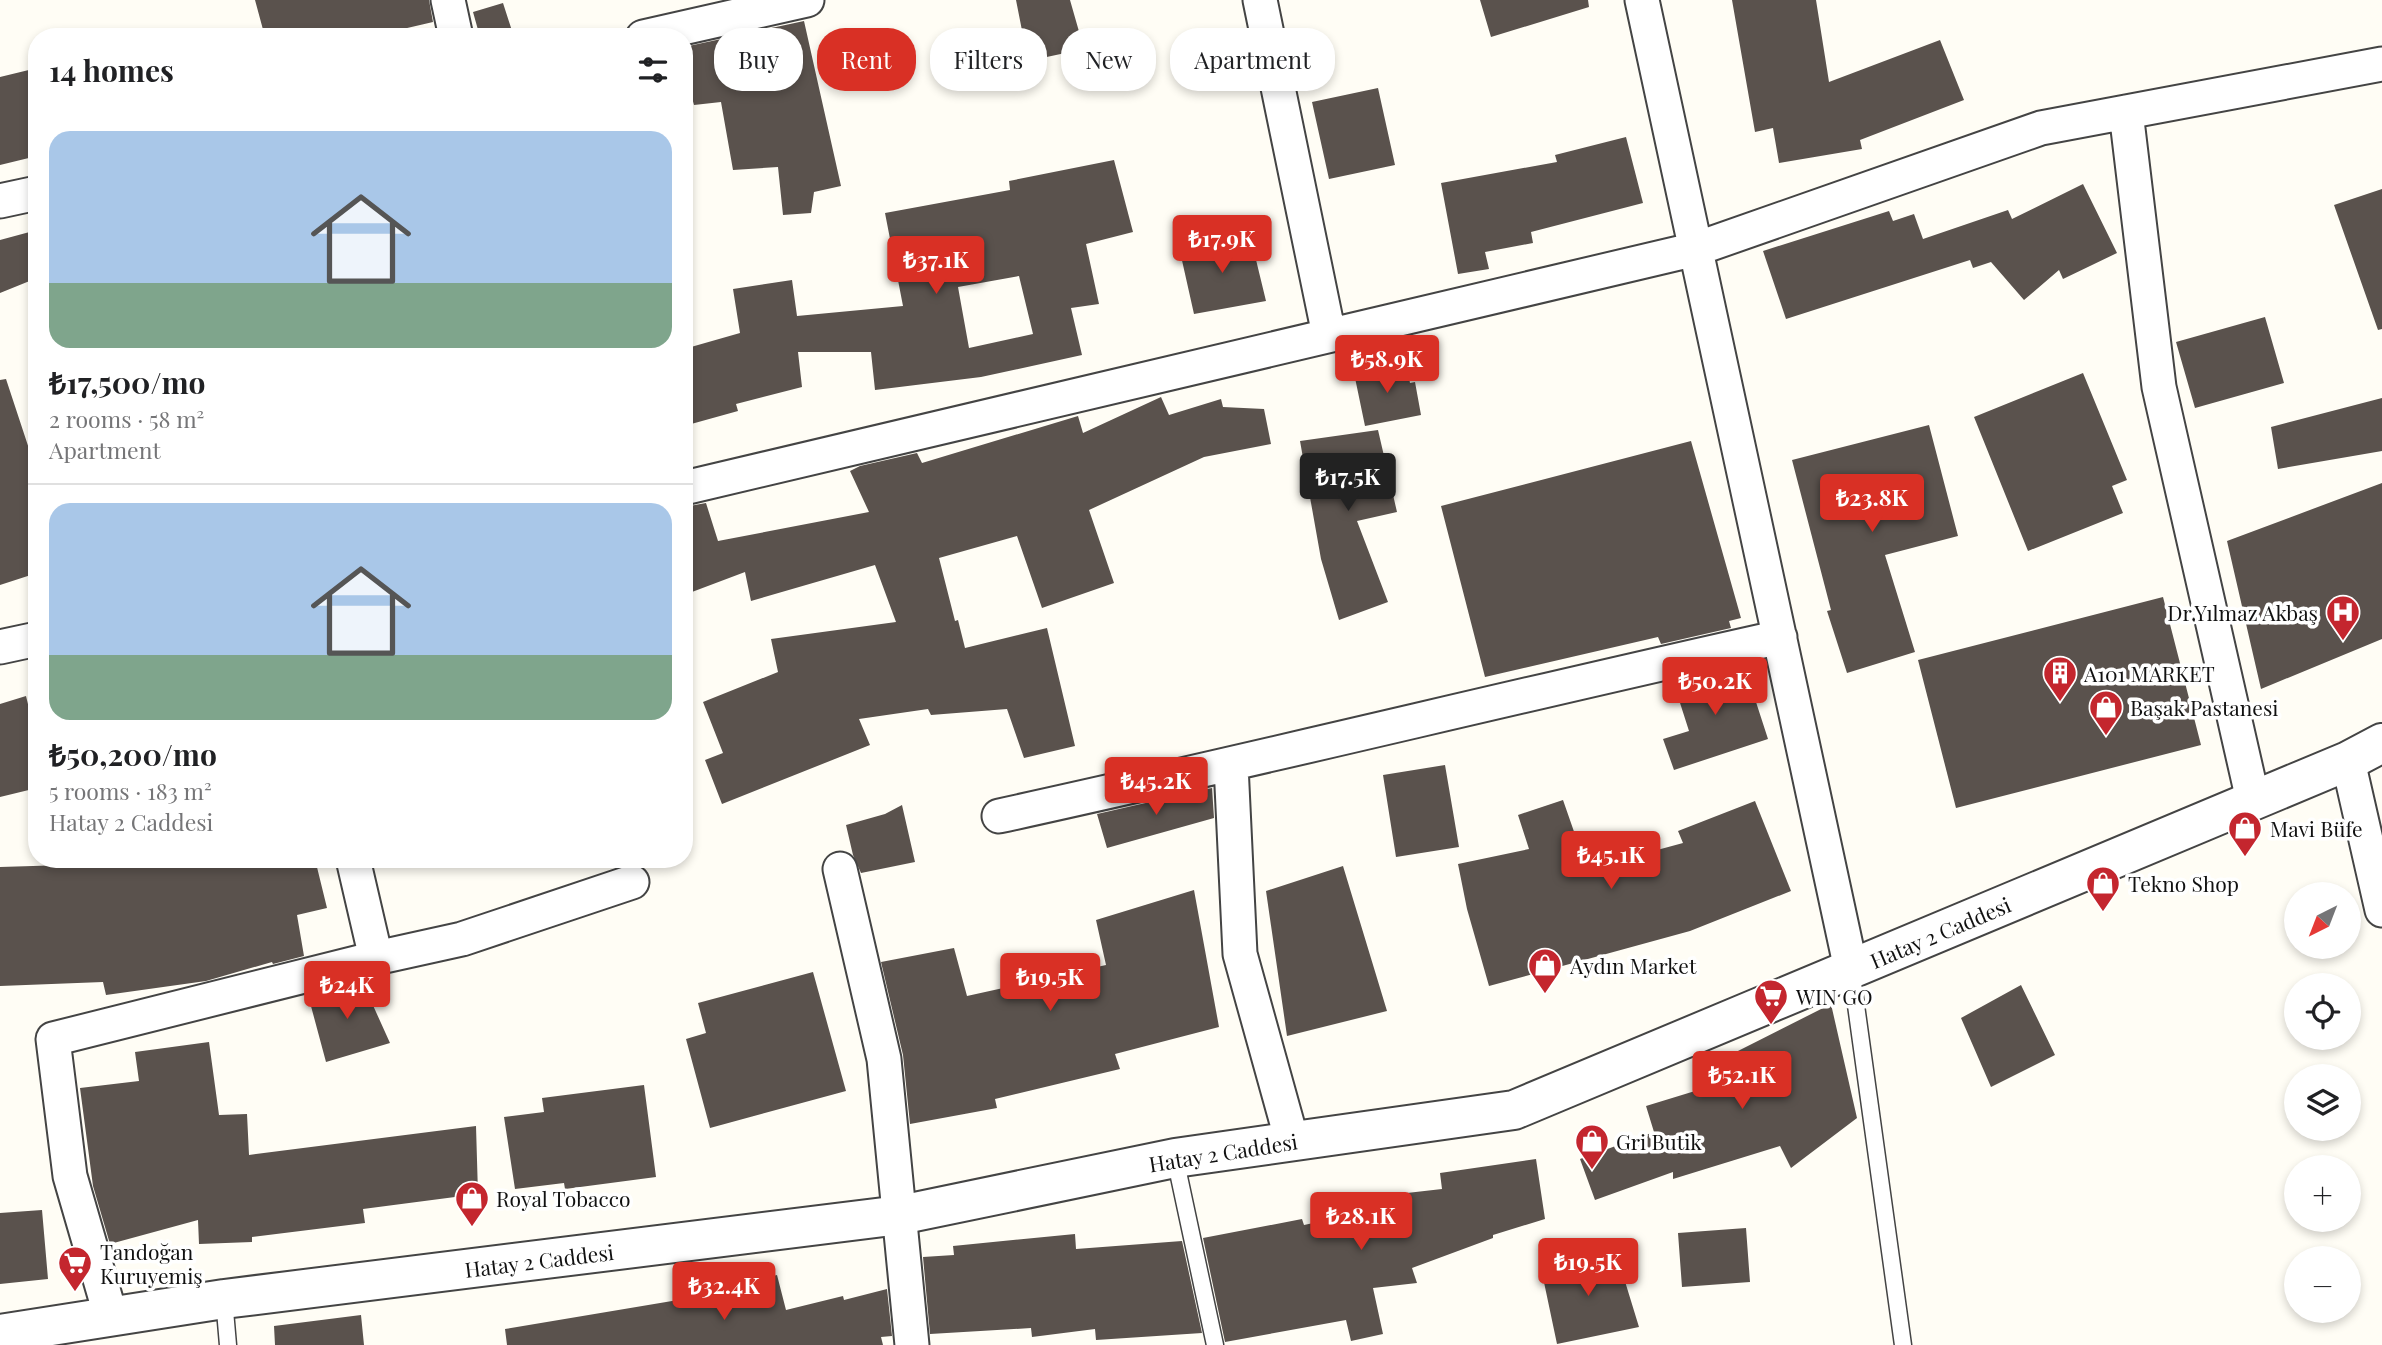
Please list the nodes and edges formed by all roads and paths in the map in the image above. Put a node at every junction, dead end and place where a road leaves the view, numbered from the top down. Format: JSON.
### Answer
{"nodes":[{"id":1,"x":449,"y":0,"type":"edge"},
{"id":2,"x":807,"y":0,"type":"edge"},
{"id":3,"x":1260,"y":0,"type":"edge"},
{"id":4,"x":1642,"y":0,"type":"edge"},
{"id":5,"x":454,"y":28,"type":"edge"},
{"id":6,"x":683,"y":28,"type":"edge"},
{"id":7,"x":2382,"y":64,"type":"edge"},
{"id":8,"x":2126,"y":112,"type":"junction"},
{"id":9,"x":28,"y":194,"type":"edge"},
{"id":10,"x":0,"y":201,"type":"edge"},
{"id":11,"x":1696,"y":249,"type":"junction"},
{"id":12,"x":1329,"y":335,"type":"junction"},
{"id":13,"x":693,"y":486,"type":"edge"},
{"id":14,"x":1780,"y":637,"type":"junction"},
{"id":15,"x":28,"y":641,"type":"edge"},
{"id":16,"x":0,"y":647,"type":"edge"},
{"id":17,"x":2382,"y":743,"type":"edge"},
{"id":18,"x":2348,"y":761,"type":"junction"},
{"id":19,"x":1231,"y":765,"type":"junction"},
{"id":20,"x":2253,"y":800,"type":"junction"},
{"id":21,"x":999,"y":816,"type":"dead end"},
{"id":22,"x":355,"y":868,"type":"edge"},
{"id":23,"x":840,"y":869,"type":"dead end"},
{"id":24,"x":632,"y":882,"type":"dead end"},
{"id":25,"x":2382,"y":910,"type":"edge"},
{"id":26,"x":376,"y":958,"type":"junction"},
{"id":27,"x":1851,"y":969,"type":"junction"},
{"id":28,"x":1293,"y":1141,"type":"junction"},
{"id":29,"x":1175,"y":1158,"type":"junction"},
{"id":30,"x":900,"y":1216,"type":"junction"},
{"id":31,"x":224,"y":1299,"type":"junction"},
{"id":32,"x":111,"y":1317,"type":"junction"},
{"id":33,"x":0,"y":1334,"type":"edge"},
{"id":34,"x":228,"y":1345,"type":"edge"},
{"id":35,"x":912,"y":1345,"type":"edge"},
{"id":36,"x":1215,"y":1345,"type":"edge"},
{"id":37,"x":1903,"y":1345,"type":"edge"}],
"edges":[{"from":1,"to":5,"type":"street"},
{"from":2,"to":6,"type":"street"},
{"from":3,"to":12,"type":"street"},
{"from":4,"to":11,"type":"street"},
{"from":7,"to":8,"type":"street"},
{"from":8,"to":11,"type":"street"},
{"from":8,"to":20,"type":"street"},
{"from":9,"to":10,"type":"street"},
{"from":11,"to":12,"type":"street"},
{"from":11,"to":14,"type":"street"},
{"from":12,"to":13,"type":"street"},
{"from":14,"to":19,"type":"street"},
{"from":14,"to":27,"type":"street"},
{"from":15,"to":16,"type":"street"},
{"from":17,"to":18,"type":"street","name":"Hatay 2 Caddesi"},
{"from":18,"to":20,"type":"street","name":"Hatay 2 Caddesi"},
{"from":18,"to":25,"type":"street"},
{"from":19,"to":21,"type":"street"},
{"from":19,"to":28,"type":"street"},
{"from":20,"to":27,"type":"street","name":"Hatay 2 Caddesi"},
{"from":22,"to":26,"type":"street"},
{"from":23,"to":30,"type":"street"},
{"from":24,"to":26,"type":"street"},
{"from":26,"to":32,"type":"street"},
{"from":27,"to":28,"type":"street","name":"Hatay 2 Caddesi"},
{"from":27,"to":37,"type":"lane"},
{"from":28,"to":29,"type":"street","name":"Hatay 2 Caddesi"},
{"from":29,"to":30,"type":"street","name":"Hatay 2 Caddesi"},
{"from":29,"to":36,"type":"lane"},
{"from":30,"to":31,"type":"street","name":"Hatay 2 Caddesi"},
{"from":30,"to":35,"type":"street"},
{"from":31,"to":32,"type":"street","name":"Hatay 2 Caddesi"},
{"from":31,"to":34,"type":"lane"},
{"from":32,"to":33,"type":"street","name":"Hatay 2 Caddesi"}]}
